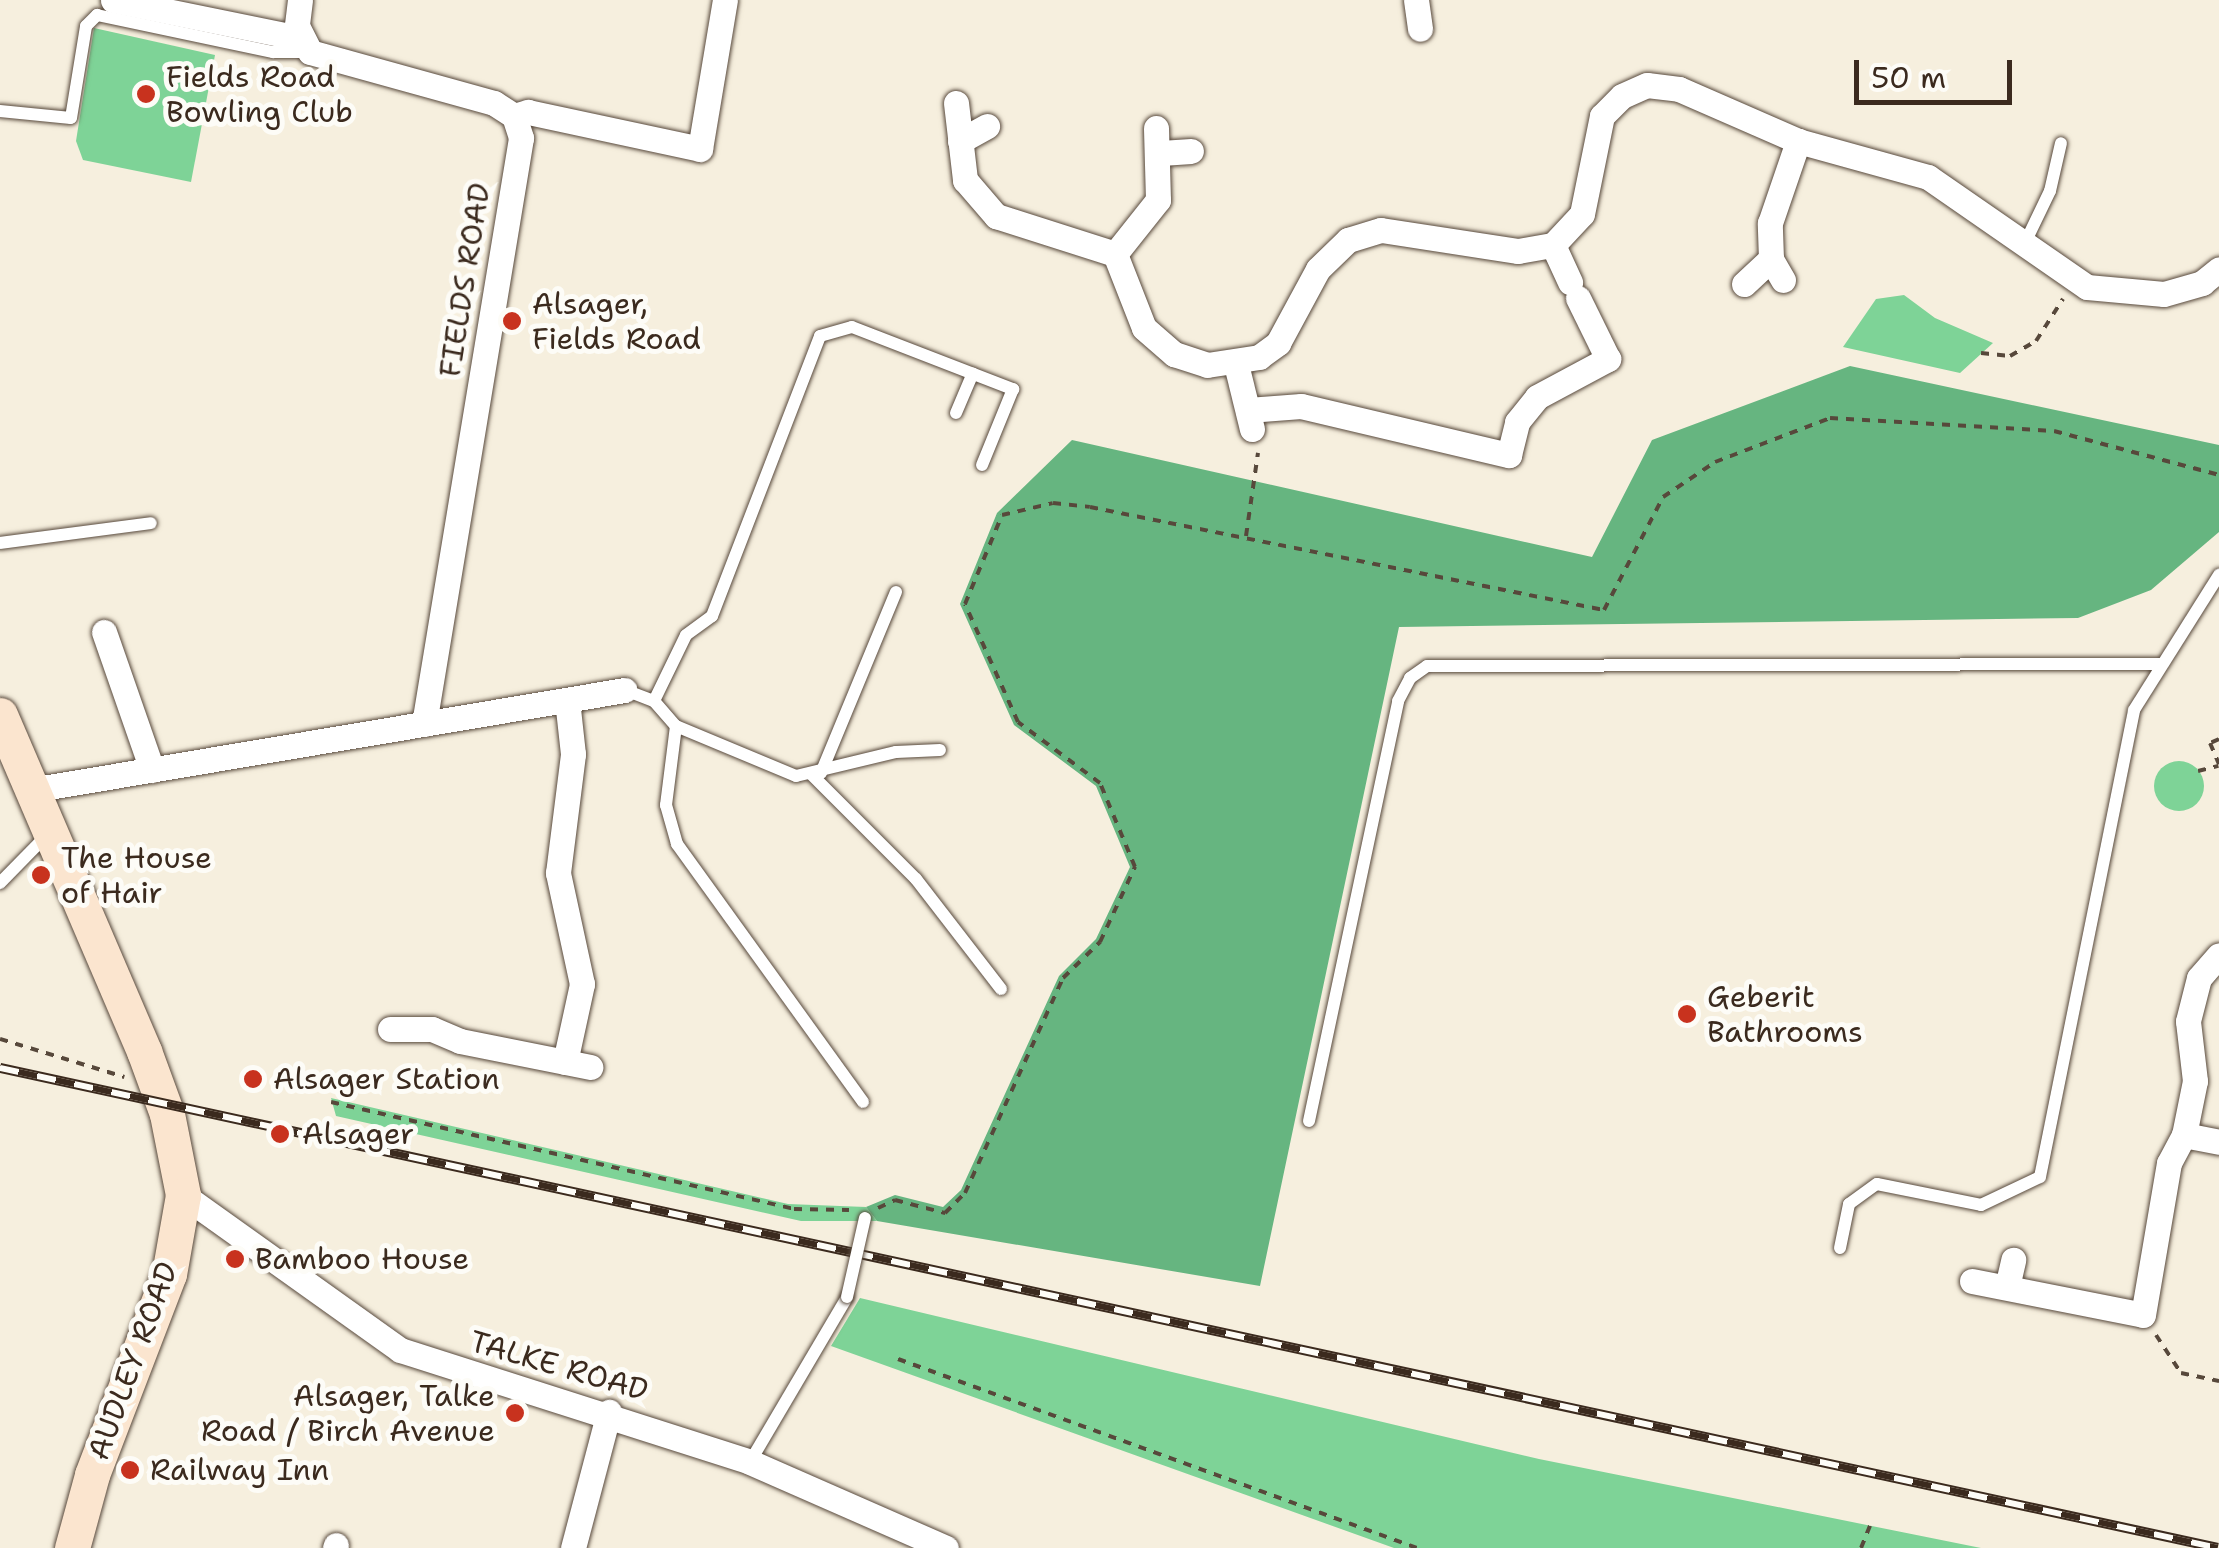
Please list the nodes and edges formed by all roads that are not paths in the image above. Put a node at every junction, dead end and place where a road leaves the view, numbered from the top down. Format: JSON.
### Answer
{"nodes":[{"id":1,"x":113,"y":0,"type":"edge"},
{"id":2,"x":300,"y":0,"type":"edge"},
{"id":3,"x":725,"y":0,"type":"edge"},
{"id":4,"x":1416,"y":0,"type":"edge"},
{"id":5,"x":1420,"y":29,"type":"dead end"},
{"id":6,"x":305,"y":45,"type":"junction"},
{"id":7,"x":956,"y":104,"type":"dead end"},
{"id":8,"x":0,"y":111,"type":"edge"},
{"id":9,"x":514,"y":116,"type":"junction"},
{"id":10,"x":987,"y":126,"type":"dead end"},
{"id":11,"x":960,"y":141,"type":"junction"},
{"id":12,"x":1798,"y":141,"type":"junction"},
{"id":13,"x":2061,"y":143,"type":"dead end"},
{"id":14,"x":1192,"y":152,"type":"dead end"},
{"id":15,"x":2040,"y":152,"type":"dead end"},
{"id":16,"x":2056,"y":161,"type":"junction"},
{"id":17,"x":1554,"y":245,"type":"junction"},
{"id":18,"x":2024,"y":245,"type":"junction"},
{"id":19,"x":1115,"y":254,"type":"junction"},
{"id":20,"x":2219,"y":268,"type":"edge"},
{"id":21,"x":1744,"y":284,"type":"dead end"},
{"id":22,"x":1236,"y":364,"type":"junction"},
{"id":23,"x":972,"y":373,"type":"junction"},
{"id":24,"x":956,"y":414,"type":"dead end"},
{"id":25,"x":982,"y":465,"type":"dead end"},
{"id":26,"x":152,"y":523,"type":"dead end"},
{"id":27,"x":0,"y":543,"type":"edge"},
{"id":28,"x":2219,"y":575,"type":"edge"},
{"id":29,"x":896,"y":592,"type":"dead end"},
{"id":30,"x":104,"y":632,"type":"dead end"},
{"id":31,"x":2160,"y":664,"type":"junction"},
{"id":32,"x":625,"y":690,"type":"joint"},
{"id":33,"x":567,"y":700,"type":"junction"},
{"id":34,"x":654,"y":702,"type":"junction"},
{"id":35,"x":1,"y":718,"type":"edge"},
{"id":36,"x":424,"y":724,"type":"junction"},
{"id":37,"x":676,"y":726,"type":"junction"},
{"id":38,"x":940,"y":750,"type":"dead end"},
{"id":39,"x":152,"y":770,"type":"junction"},
{"id":40,"x":816,"y":774,"type":"junction"},
{"id":41,"x":31,"y":790,"type":"junction"},
{"id":42,"x":49,"y":832,"type":"junction"},
{"id":43,"x":0,"y":883,"type":"edge"},
{"id":44,"x":2219,"y":956,"type":"edge"},
{"id":45,"x":1000,"y":989,"type":"dead end"},
{"id":46,"x":390,"y":1029,"type":"dead end"},
{"id":47,"x":564,"y":1062,"type":"junction"},
{"id":48,"x":590,"y":1068,"type":"dead end"},
{"id":49,"x":863,"y":1102,"type":"dead end"},
{"id":50,"x":1309,"y":1121,"type":"dead end"},
{"id":51,"x":2184,"y":1135,"type":"junction"},
{"id":52,"x":2219,"y":1142,"type":"edge"},
{"id":53,"x":183,"y":1195,"type":"junction"},
{"id":54,"x":863,"y":1213,"type":"road end"},
{"id":55,"x":1840,"y":1248,"type":"dead end"},
{"id":56,"x":2013,"y":1260,"type":"dead end"},
{"id":57,"x":1972,"y":1281,"type":"dead end"},
{"id":58,"x":2007,"y":1287,"type":"junction"},
{"id":59,"x":609,"y":1412,"type":"junction"},
{"id":60,"x":750,"y":1462,"type":"junction"},
{"id":61,"x":72,"y":1548,"type":"edge"},
{"id":62,"x":572,"y":1548,"type":"edge"},
{"id":63,"x":946,"y":1548,"type":"edge"}],
"edges":[{"from":1,"to":6,"type":"street"},
{"from":2,"to":6,"type":"street"},
{"from":3,"to":9,"type":"street"},
{"from":4,"to":5,"type":"street"},
{"from":6,"to":8,"type":"lane"},
{"from":6,"to":9,"type":"street"},
{"from":7,"to":11,"type":"street"},
{"from":9,"to":36,"type":"street","name":"FIELDS ROAD"},
{"from":10,"to":11,"type":"street"},
{"from":11,"to":19,"type":"street"},
{"from":12,"to":17,"type":"street"},
{"from":12,"to":18,"type":"street"},
{"from":12,"to":21,"type":"street"},
{"from":13,"to":16,"type":"lane"},
{"from":14,"to":19,"type":"street"},
{"from":15,"to":16,"type":"lane"},
{"from":16,"to":18,"type":"lane"},
{"from":17,"to":22,"type":"street"},
{"from":17,"to":22,"type":"street"},
{"from":18,"to":20,"type":"street"},
{"from":19,"to":22,"type":"street"},
{"from":23,"to":24,"type":"lane"},
{"from":23,"to":25,"type":"lane"},
{"from":23,"to":34,"type":"lane"},
{"from":26,"to":27,"type":"lane"},
{"from":28,"to":31,"type":"lane"},
{"from":29,"to":40,"type":"lane"},
{"from":30,"to":39,"type":"street"},
{"from":31,"to":50,"type":"lane"},
{"from":31,"to":55,"type":"lane"},
{"from":32,"to":33,"type":"street"},
{"from":32,"to":34,"type":"lane"},
{"from":33,"to":36,"type":"street"},
{"from":33,"to":47,"type":"street"},
{"from":34,"to":37,"type":"lane"},
{"from":35,"to":41,"type":"street","name":"AUDLEY ROAD"},
{"from":36,"to":39,"type":"street"},
{"from":37,"to":40,"type":"lane"},
{"from":37,"to":49,"type":"lane"},
{"from":38,"to":40,"type":"lane"},
{"from":39,"to":41,"type":"street"},
{"from":40,"to":45,"type":"lane"},
{"from":41,"to":42,"type":"street","name":"AUDLEY ROAD"},
{"from":42,"to":43,"type":"lane"},
{"from":42,"to":53,"type":"street","name":"AUDLEY ROAD"},
{"from":44,"to":51,"type":"street"},
{"from":46,"to":47,"type":"street"},
{"from":47,"to":48,"type":"street"},
{"from":51,"to":52,"type":"street"},
{"from":51,"to":58,"type":"street"},
{"from":53,"to":59,"type":"street","name":"TALKE ROAD"},
{"from":53,"to":61,"type":"street","name":"AUDLEY ROAD"},
{"from":54,"to":60,"type":"lane","bridge":true},
{"from":56,"to":58,"type":"street"},
{"from":57,"to":58,"type":"street"},
{"from":59,"to":60,"type":"street","name":"TALKE ROAD"},
{"from":59,"to":62,"type":"street"},
{"from":60,"to":63,"type":"street","name":"TALKE ROAD"}]}
